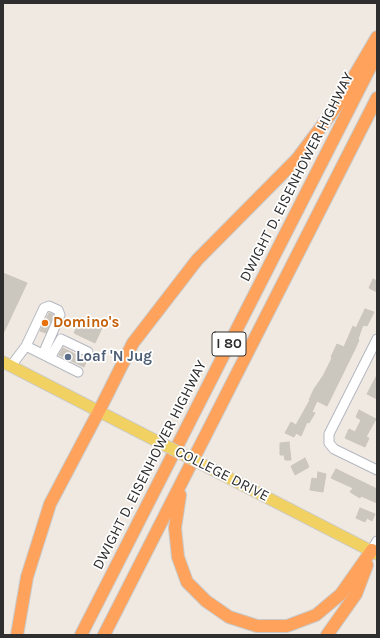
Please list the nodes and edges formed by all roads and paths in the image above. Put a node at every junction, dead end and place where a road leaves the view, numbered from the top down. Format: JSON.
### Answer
{"nodes":[{"id":1,"x":377,"y":37,"type":"edge"},
{"id":2,"x":377,"y":54,"type":"edge"},
{"id":3,"x":377,"y":98,"type":"edge"},
{"id":4,"x":377,"y":339,"type":"edge"},
{"id":5,"x":26,"y":346,"type":"junction"},
{"id":6,"x":88,"y":352,"type":"dead end"},
{"id":7,"x":47,"y":356,"type":"junction"},
{"id":8,"x":6,"y":366,"type":"edge"},
{"id":9,"x":78,"y":372,"type":"dead end"},
{"id":10,"x":99,"y":411,"type":"junction"},
{"id":11,"x":377,"y":470,"type":"edge"},
{"id":12,"x":181,"y":485,"type":"junction"},
{"id":13,"x":375,"y":548,"type":"edge"},
{"id":14,"x":17,"y":635,"type":"edge"},
{"id":15,"x":81,"y":635,"type":"edge"},
{"id":16,"x":104,"y":635,"type":"edge"},
{"id":17,"x":327,"y":635,"type":"edge"}],
"edges":[{"from":1,"to":10,"type":"highway"},
{"from":2,"to":15,"type":"highway","name":"DWIGHT D. EISENHOWER HIGHWAY","number":"I 80"},
{"from":3,"to":12,"type":"highway","number":"I 80"},
{"from":4,"to":11,"type":"street"},
{"from":5,"to":7,"type":"street"},
{"from":5,"to":7,"type":"street"},
{"from":5,"to":8,"type":"street"},
{"from":6,"to":7,"type":"street"},
{"from":7,"to":9,"type":"street"},
{"from":8,"to":10,"type":"main road","name":"COLLEGE DRIVE"},
{"from":10,"to":13,"type":"main road","name":"COLLEGE DRIVE","bridge":true},
{"from":10,"to":14,"type":"highway"},
{"from":12,"to":13,"type":"highway","number":"I 80"},
{"from":12,"to":16,"type":"highway","number":"I 80"},
{"from":13,"to":17,"type":"highway"}]}
